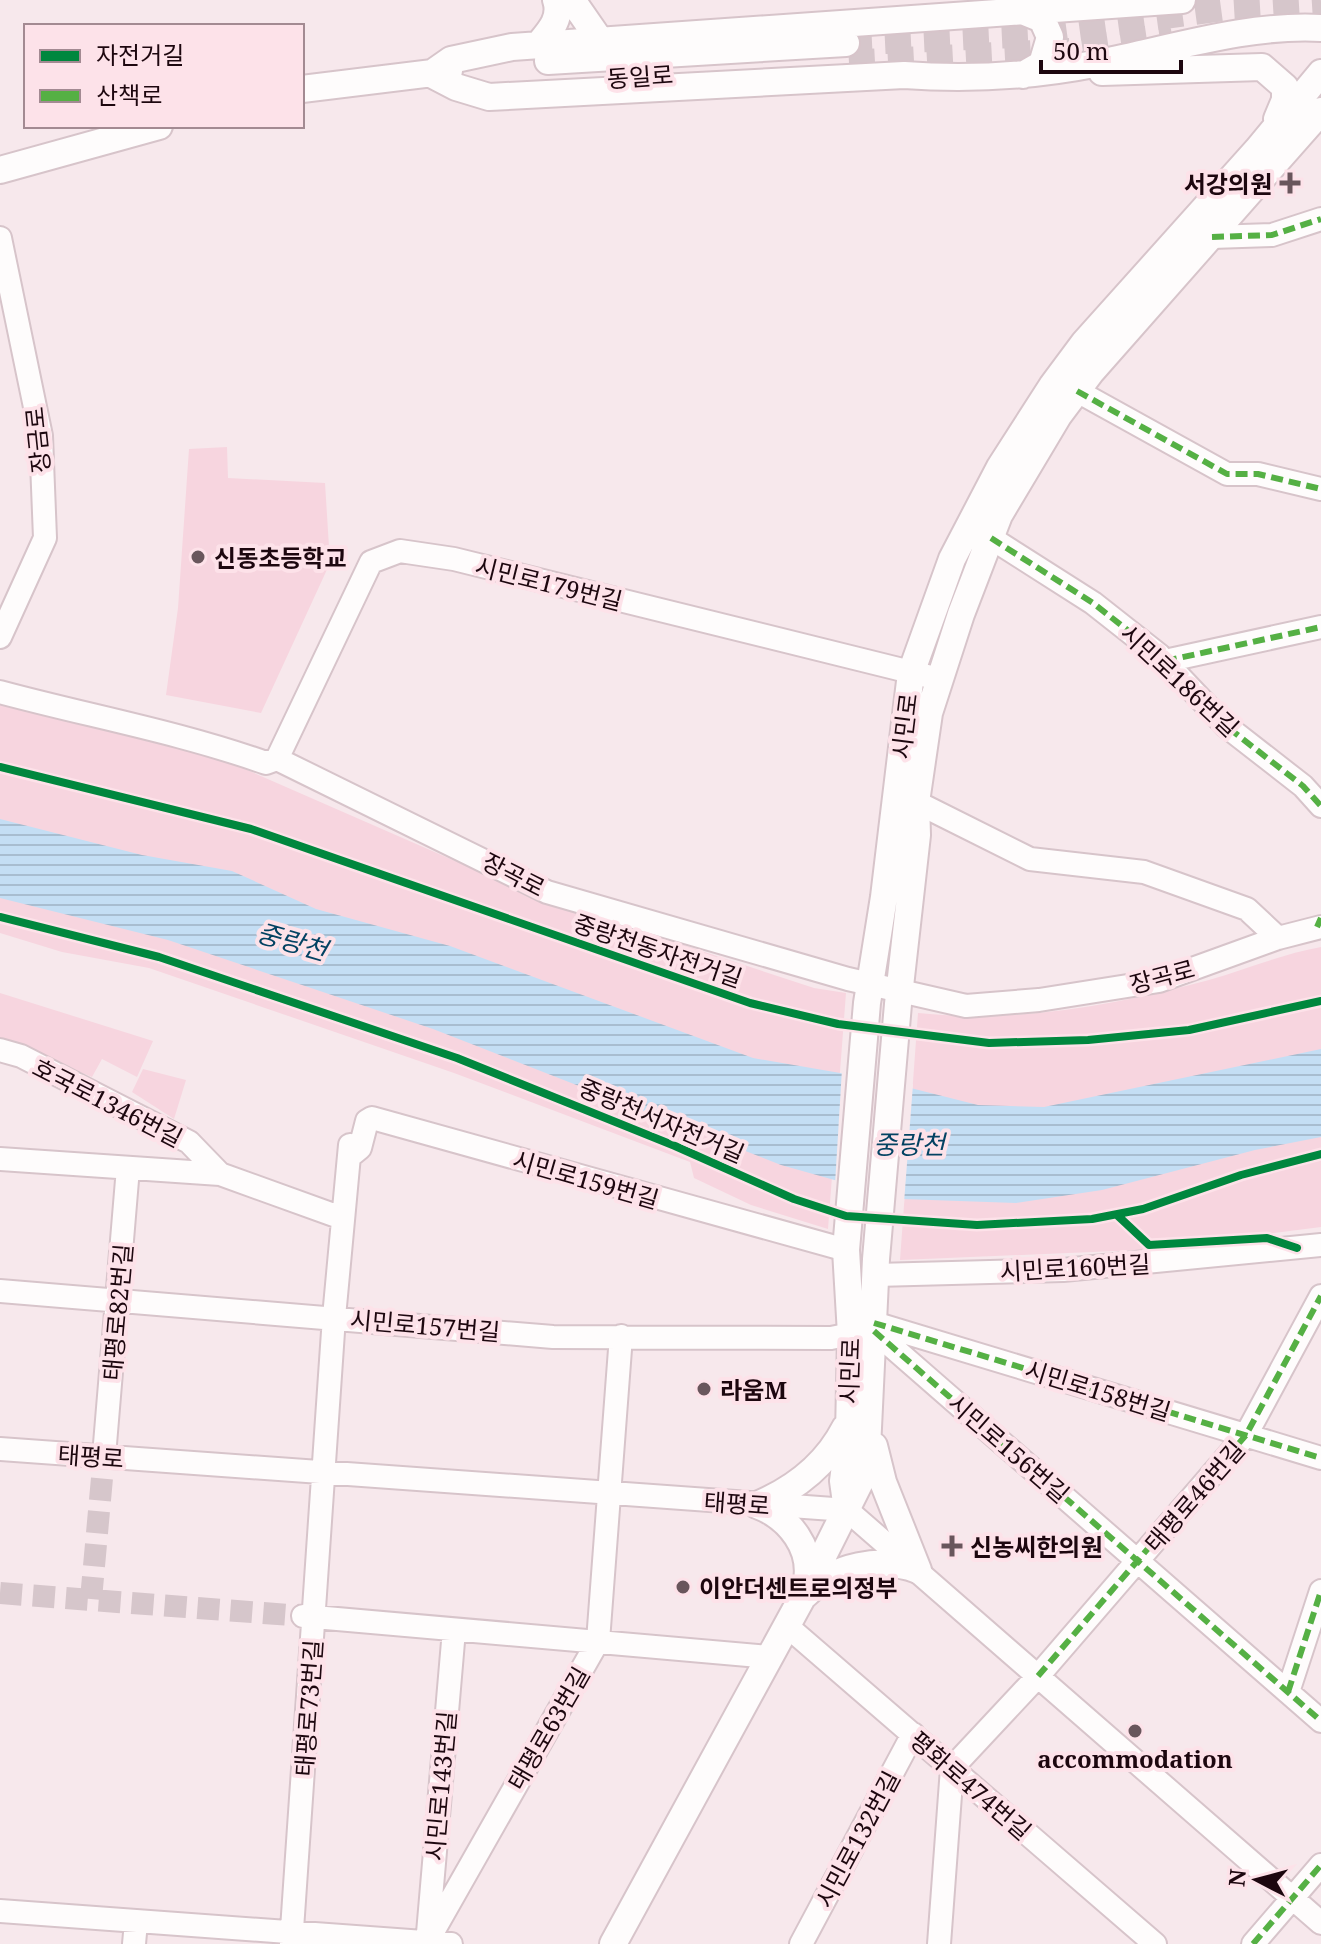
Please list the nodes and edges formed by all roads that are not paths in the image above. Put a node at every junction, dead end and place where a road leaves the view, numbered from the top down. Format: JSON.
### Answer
{"nodes":[{"id":1,"x":556,"y":0,"type":"edge"},
{"id":2,"x":572,"y":0,"type":"edge"},
{"id":3,"x":1182,"y":0,"type":"edge"},
{"id":4,"x":1020,"y":10,"type":"junction"},
{"id":5,"x":1321,"y":28,"type":"edge"},
{"id":6,"x":599,"y":39,"type":"junction"},
{"id":7,"x":539,"y":44,"type":"junction"},
{"id":8,"x":848,"y":53,"type":"tunnel mouth"},
{"id":9,"x":1321,"y":73,"type":"edge"},
{"id":10,"x":431,"y":74,"type":"junction"},
{"id":11,"x":1023,"y":75,"type":"junction"},
{"id":12,"x":304,"y":89,"type":"edge"},
{"id":13,"x":1321,"y":111,"type":"edge"},
{"id":14,"x":152,"y":128,"type":"edge"},
{"id":15,"x":1257,"y":150,"type":"junction"},
{"id":16,"x":0,"y":170,"type":"edge"},
{"id":17,"x":1321,"y":219,"type":"edge"},
{"id":18,"x":1212,"y":237,"type":"junction"},
{"id":19,"x":0,"y":238,"type":"edge"},
{"id":20,"x":1077,"y":391,"type":"junction"},
{"id":21,"x":1321,"y":489,"type":"edge"},
{"id":22,"x":991,"y":538,"type":"junction"},
{"id":23,"x":1321,"y":627,"type":"edge"},
{"id":24,"x":0,"y":637,"type":"edge"},
{"id":25,"x":1165,"y":661,"type":"junction"},
{"id":26,"x":911,"y":673,"type":"junction"},
{"id":27,"x":939,"y":679,"type":"junction"},
{"id":28,"x":0,"y":692,"type":"edge"},
{"id":29,"x":277,"y":759,"type":"junction"},
{"id":30,"x":916,"y":802,"type":"junction"},
{"id":31,"x":1321,"y":806,"type":"edge"},
{"id":32,"x":1320,"y":924,"type":"edge"},
{"id":33,"x":1278,"y":938,"type":"junction"},
{"id":34,"x":869,"y":994,"type":"junction"},
{"id":35,"x":898,"y":998,"type":"junction"},
{"id":36,"x":0,"y":1050,"type":"edge"},
{"id":37,"x":350,"y":1151,"type":"joint"},
{"id":38,"x":0,"y":1159,"type":"edge"},
{"id":39,"x":128,"y":1168,"type":"junction"},
{"id":40,"x":220,"y":1174,"type":"junction"},
{"id":41,"x":342,"y":1218,"type":"junction"},
{"id":42,"x":1321,"y":1245,"type":"edge"},
{"id":43,"x":846,"y":1250,"type":"junction"},
{"id":44,"x":876,"y":1267,"type":"junction"},
{"id":45,"x":0,"y":1291,"type":"edge"},
{"id":46,"x":1321,"y":1296,"type":"edge"},
{"id":47,"x":119,"y":1298,"type":"junction"},
{"id":48,"x":334,"y":1317,"type":"junction"},
{"id":49,"x":866,"y":1329,"type":"junction"},
{"id":50,"x":621,"y":1336,"type":"junction"},
{"id":51,"x":858,"y":1425,"type":"junction"},
{"id":52,"x":1246,"y":1435,"type":"junction"},
{"id":53,"x":0,"y":1449,"type":"edge"},
{"id":54,"x":104,"y":1456,"type":"junction"},
{"id":55,"x":1321,"y":1458,"type":"edge"},
{"id":56,"x":325,"y":1473,"type":"junction"},
{"id":57,"x":610,"y":1494,"type":"junction"},
{"id":58,"x":757,"y":1505,"type":"junction"},
{"id":59,"x":847,"y":1510,"type":"junction"},
{"id":60,"x":1138,"y":1561,"type":"junction"},
{"id":61,"x":918,"y":1570,"type":"junction"},
{"id":62,"x":1321,"y":1591,"type":"edge"},
{"id":63,"x":803,"y":1596,"type":"junction"},
{"id":64,"x":309,"y":1616,"type":"junction"},
{"id":65,"x":787,"y":1626,"type":"junction"},
{"id":66,"x":454,"y":1630,"type":"junction"},
{"id":67,"x":598,"y":1641,"type":"junction"},
{"id":68,"x":770,"y":1657,"type":"junction"},
{"id":69,"x":1038,"y":1676,"type":"junction"},
{"id":70,"x":1288,"y":1692,"type":"junction"},
{"id":71,"x":1321,"y":1721,"type":"edge"},
{"id":72,"x":913,"y":1734,"type":"junction"},
{"id":73,"x":952,"y":1768,"type":"junction"},
{"id":74,"x":1321,"y":1865,"type":"edge"},
{"id":75,"x":1292,"y":1898,"type":"junction"},
{"id":76,"x":0,"y":1911,"type":"edge"},
{"id":77,"x":1321,"y":1923,"type":"edge"},
{"id":78,"x":135,"y":1933,"type":"edge"},
{"id":79,"x":292,"y":1938,"type":"edge"},
{"id":80,"x":426,"y":1943,"type":"edge"},
{"id":81,"x":451,"y":1944,"type":"edge"},
{"id":82,"x":613,"y":1944,"type":"edge"},
{"id":83,"x":801,"y":1944,"type":"edge"},
{"id":84,"x":939,"y":1944,"type":"edge"},
{"id":85,"x":1155,"y":1944,"type":"edge"},
{"id":86,"x":1253,"y":1944,"type":"edge"}],
"edges":[{"from":1,"to":7,"type":"street"},
{"from":2,"to":6,"type":"street"},
{"from":3,"to":4,"type":"street"},
{"from":4,"to":6,"type":"street"},
{"from":4,"to":11,"type":"street"},
{"from":5,"to":11,"type":"street"},
{"from":6,"to":7,"type":"street"},
{"from":7,"to":10,"type":"street"},
{"from":8,"to":10,"type":"street","name":"동일로"},
{"from":9,"to":15,"type":"street","name":"시민로"},
{"from":10,"to":11,"type":"street"},
{"from":10,"to":12,"type":"street","name":"동일로"},
{"from":11,"to":15,"type":"street"},
{"from":13,"to":18,"type":"street","name":"시민로"},
{"from":14,"to":16,"type":"street"},
{"from":15,"to":26,"type":"street","name":"시민로"},
{"from":17,"to":18,"type":"street"},
{"from":18,"to":20,"type":"street","name":"시민로"},
{"from":19,"to":24,"type":"street","name":"장금로"},
{"from":20,"to":21,"type":"street"},
{"from":20,"to":22,"type":"street","name":"시민로"},
{"from":22,"to":25,"type":"street","name":"시민로186번길"},
{"from":22,"to":27,"type":"street","name":"시민로"},
{"from":23,"to":25,"type":"street"},
{"from":25,"to":31,"type":"street","name":"시민로186번길"},
{"from":26,"to":27,"type":"street","name":"시민로179번길"},
{"from":26,"to":29,"type":"street","name":"시민로179번길"},
{"from":26,"to":34,"type":"street","name":"시민로"},
{"from":27,"to":30,"type":"street","name":"시민로"},
{"from":28,"to":29,"type":"street","name":"장곡로"},
{"from":29,"to":34,"type":"street","name":"장곡로"},
{"from":30,"to":33,"type":"street"},
{"from":30,"to":35,"type":"street","name":"시민로"},
{"from":32,"to":33,"type":"street","name":"장곡로"},
{"from":33,"to":35,"type":"street","name":"장곡로"},
{"from":34,"to":35,"type":"street","name":"장곡로"},
{"from":34,"to":43,"type":"street","name":"시민로"},
{"from":35,"to":44,"type":"street","name":"시민로"},
{"from":36,"to":40,"type":"street","name":"호국로1346번길"},
{"from":37,"to":41,"type":"street","name":"태평로73번길"},
{"from":37,"to":43,"type":"street","name":"시민로159번길"},
{"from":38,"to":39,"type":"street"},
{"from":39,"to":40,"type":"street"},
{"from":39,"to":47,"type":"street","name":"태평로82번길"},
{"from":40,"to":41,"type":"street","name":"호국로1346번길"},
{"from":41,"to":48,"type":"street","name":"태평로73번길"},
{"from":42,"to":44,"type":"street","name":"시민로160번길"},
{"from":43,"to":49,"type":"street","name":"시민로"},
{"from":44,"to":49,"type":"street","name":"시민로"},
{"from":45,"to":47,"type":"street","name":"시민로157번길"},
{"from":46,"to":52,"type":"street","name":"태평로46번길"},
{"from":47,"to":48,"type":"street","name":"시민로157번길"},
{"from":47,"to":54,"type":"street","name":"태평로82번길"},
{"from":48,"to":50,"type":"street","name":"시민로157번길"},
{"from":48,"to":56,"type":"street","name":"태평로73번길"},
{"from":49,"to":50,"type":"street","name":"시민로157번길"},
{"from":49,"to":51,"type":"street","name":"시민로"},
{"from":49,"to":52,"type":"street","name":"시민로158번길"},
{"from":49,"to":60,"type":"street","name":"시민로156번길"},
{"from":50,"to":57,"type":"street","name":"태평로63번길"},
{"from":51,"to":58,"type":"street"},
{"from":51,"to":59,"type":"street","name":"시민로"},
{"from":51,"to":61,"type":"street"},
{"from":52,"to":55,"type":"street","name":"시민로158번길"},
{"from":52,"to":60,"type":"street","name":"태평로46번길"},
{"from":53,"to":54,"type":"street","name":"태평로"},
{"from":54,"to":56,"type":"street","name":"태평로"},
{"from":56,"to":57,"type":"street","name":"태평로"},
{"from":56,"to":64,"type":"street","name":"태평로73번길"},
{"from":57,"to":58,"type":"street","name":"태평로"},
{"from":57,"to":67,"type":"street","name":"태평로63번길"},
{"from":58,"to":59,"type":"street","name":"태평로"},
{"from":58,"to":63,"type":"street"},
{"from":59,"to":61,"type":"street"},
{"from":59,"to":63,"type":"street","name":"시민로"},
{"from":60,"to":69,"type":"street","name":"태평로46번길"},
{"from":60,"to":70,"type":"street","name":"시민로156번길"},
{"from":61,"to":63,"type":"street"},
{"from":61,"to":69,"type":"street"},
{"from":62,"to":70,"type":"street"},
{"from":63,"to":65,"type":"street","name":"시민로"},
{"from":64,"to":66,"type":"street"},
{"from":64,"to":79,"type":"street","name":"태평로73번길"},
{"from":65,"to":68,"type":"street","name":"시민로"},
{"from":65,"to":72,"type":"street","name":"평화로474번길"},
{"from":66,"to":67,"type":"street"},
{"from":66,"to":80,"type":"street","name":"시민로143번길"},
{"from":67,"to":68,"type":"street"},
{"from":67,"to":80,"type":"street","name":"태평로63번길"},
{"from":68,"to":82,"type":"street","name":"시민로"},
{"from":69,"to":73,"type":"street","name":"태평로46번길"},
{"from":69,"to":75,"type":"street"},
{"from":70,"to":71,"type":"street","name":"시민로156번길"},
{"from":72,"to":73,"type":"street","name":"평화로474번길"},
{"from":72,"to":83,"type":"street","name":"시민로132번길"},
{"from":73,"to":84,"type":"street"},
{"from":73,"to":85,"type":"street","name":"평화로474번길"},
{"from":74,"to":75,"type":"street"},
{"from":75,"to":77,"type":"street"},
{"from":75,"to":86,"type":"street"},
{"from":76,"to":78,"type":"street"},
{"from":78,"to":79,"type":"street"},
{"from":79,"to":80,"type":"street"},
{"from":80,"to":81,"type":"street"}]}
